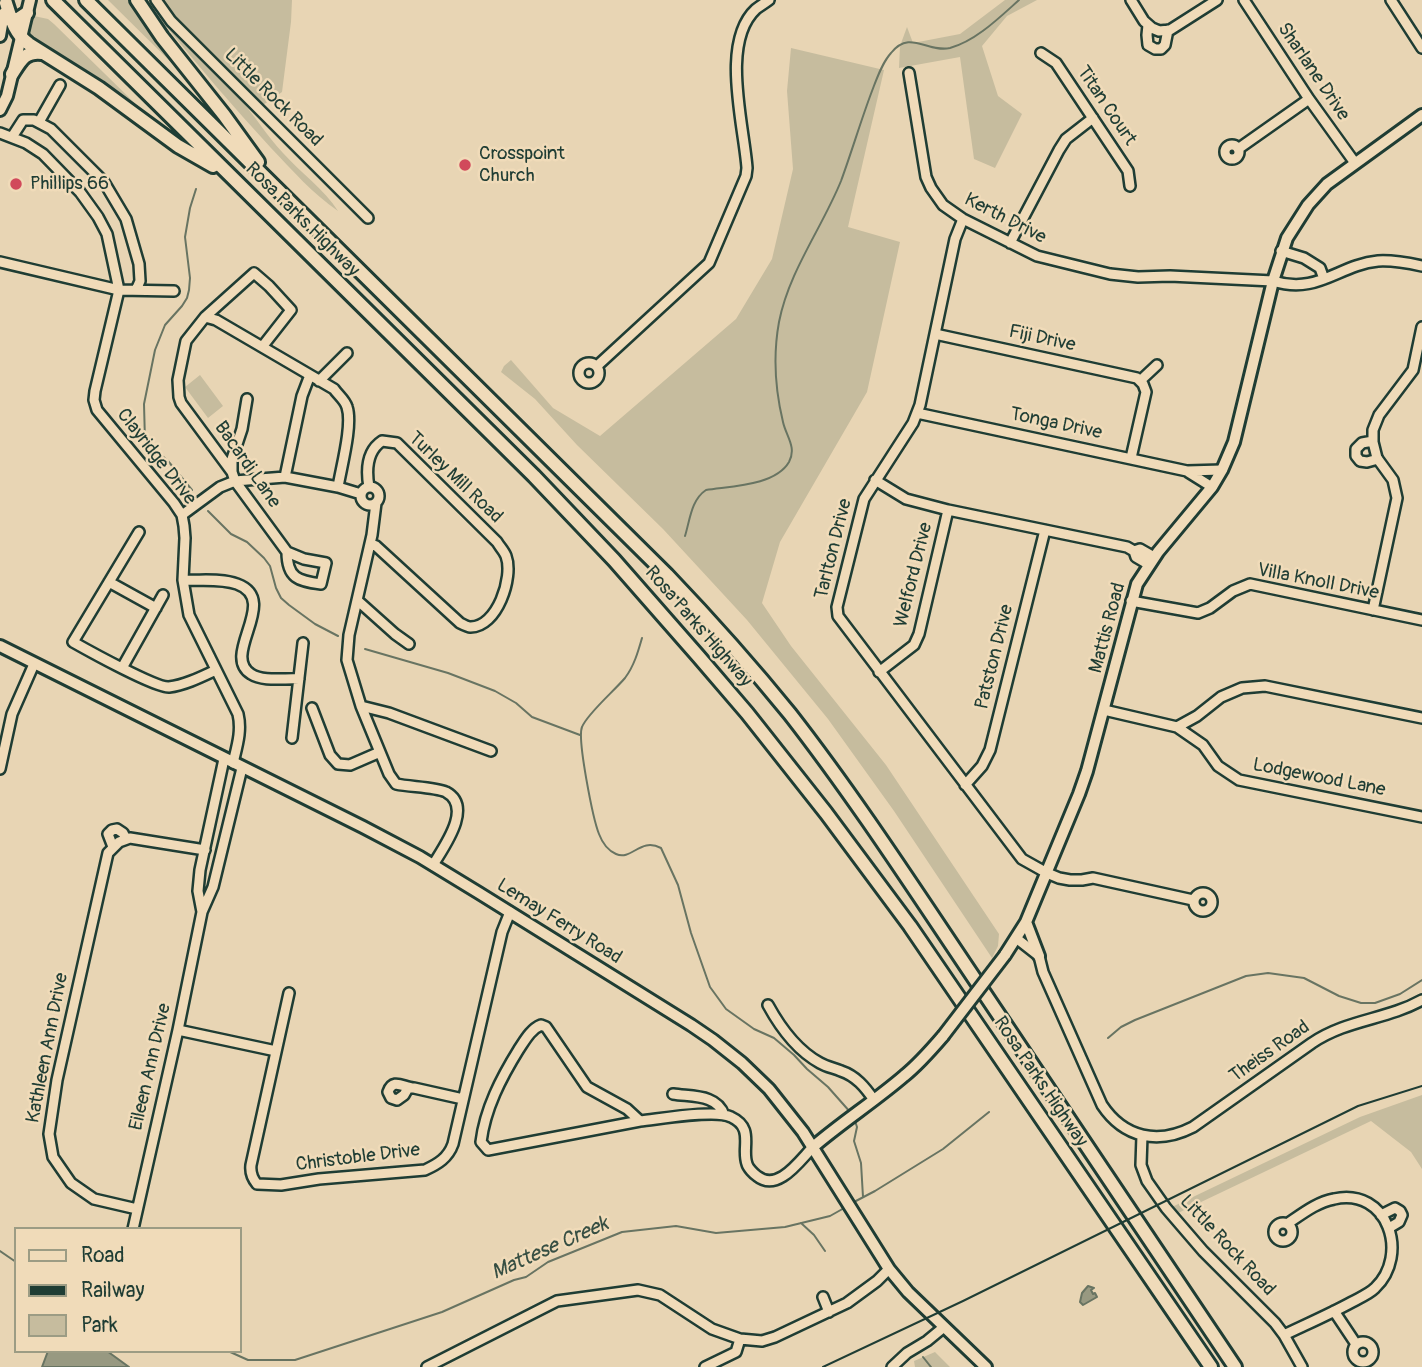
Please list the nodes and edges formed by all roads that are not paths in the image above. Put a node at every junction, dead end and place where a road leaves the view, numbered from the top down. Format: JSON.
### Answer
{"nodes":[{"id":1,"x":53,"y":0,"type":"edge"},
{"id":2,"x":86,"y":0,"type":"edge"},
{"id":3,"x":137,"y":0,"type":"edge"},
{"id":4,"x":156,"y":0,"type":"edge"},
{"id":5,"x":769,"y":0,"type":"edge"},
{"id":6,"x":1131,"y":0,"type":"edge"},
{"id":7,"x":1217,"y":0,"type":"edge"},
{"id":8,"x":1244,"y":0,"type":"edge"},
{"id":9,"x":1391,"y":0,"type":"edge"},
{"id":10,"x":7,"y":2,"type":"edge"},
{"id":11,"x":28,"y":6,"type":"edge"},
{"id":12,"x":5,"y":20,"type":"edge"},
{"id":13,"x":1149,"y":25,"type":"junction"},
{"id":14,"x":1168,"y":30,"type":"junction"},
{"id":15,"x":0,"y":36,"type":"edge"},
{"id":16,"x":21,"y":38,"type":"junction"},
{"id":17,"x":1422,"y":48,"type":"edge"},
{"id":18,"x":43,"y":52,"type":"junction"},
{"id":19,"x":1041,"y":53,"type":"dead end"},
{"id":20,"x":909,"y":73,"type":"dead end"},
{"id":21,"x":12,"y":74,"type":"junction"},
{"id":22,"x":60,"y":85,"type":"dead end"},
{"id":23,"x":1309,"y":99,"type":"junction"},
{"id":24,"x":0,"y":110,"type":"edge"},
{"id":25,"x":1422,"y":115,"type":"edge"},
{"id":26,"x":1093,"y":118,"type":"junction"},
{"id":27,"x":39,"y":122,"type":"junction"},
{"id":28,"x":0,"y":133,"type":"edge"},
{"id":29,"x":12,"y":137,"type":"junction"},
{"id":30,"x":1238,"y":149,"type":"dead end"},
{"id":31,"x":1354,"y":163,"type":"junction"},
{"id":32,"x":229,"y":175,"type":"junction"},
{"id":33,"x":1130,"y":186,"type":"dead end"},
{"id":34,"x":278,"y":190,"type":"junction"},
{"id":35,"x":368,"y":218,"type":"dead end"},
{"id":36,"x":963,"y":219,"type":"junction"},
{"id":37,"x":1010,"y":243,"type":"junction"},
{"id":38,"x":1281,"y":251,"type":"junction"},
{"id":39,"x":0,"y":262,"type":"edge"},
{"id":40,"x":1422,"y":266,"type":"edge"},
{"id":41,"x":1324,"y":279,"type":"junction"},
{"id":42,"x":1273,"y":281,"type":"junction"},
{"id":43,"x":120,"y":290,"type":"junction"},
{"id":44,"x":136,"y":290,"type":"junction"},
{"id":45,"x":174,"y":291,"type":"dead end"},
{"id":46,"x":205,"y":317,"type":"junction"},
{"id":47,"x":1422,"y":327,"type":"edge"},
{"id":48,"x":936,"y":334,"type":"junction"},
{"id":49,"x":262,"y":347,"type":"junction"},
{"id":50,"x":347,"y":353,"type":"dead end"},
{"id":51,"x":1157,"y":365,"type":"dead end"},
{"id":52,"x":597,"y":366,"type":"dead end"},
{"id":53,"x":310,"y":375,"type":"junction"},
{"id":54,"x":1140,"y":380,"type":"junction"},
{"id":55,"x":319,"y":381,"type":"junction"},
{"id":56,"x":247,"y":399,"type":"dead end"},
{"id":57,"x":917,"y":413,"type":"junction"},
{"id":58,"x":1373,"y":441,"type":"junction"},
{"id":59,"x":1131,"y":458,"type":"junction"},
{"id":60,"x":1378,"y":459,"type":"junction"},
{"id":61,"x":1222,"y":470,"type":"junction"},
{"id":62,"x":1187,"y":471,"type":"junction"},
{"id":63,"x":234,"y":476,"type":"junction"},
{"id":64,"x":285,"y":477,"type":"junction"},
{"id":65,"x":875,"y":481,"type":"junction"},
{"id":66,"x":338,"y":487,"type":"junction"},
{"id":67,"x":1212,"y":487,"type":"junction"},
{"id":68,"x":365,"y":490,"type":"junction"},
{"id":69,"x":376,"y":503,"type":"junction"},
{"id":70,"x":948,"y":510,"type":"junction"},
{"id":71,"x":182,"y":515,"type":"junction"},
{"id":72,"x":1045,"y":530,"type":"junction"},
{"id":73,"x":139,"y":532,"type":"dead end"},
{"id":74,"x":370,"y":544,"type":"junction"},
{"id":75,"x":287,"y":552,"type":"junction"},
{"id":76,"x":1151,"y":560,"type":"junction"},
{"id":77,"x":183,"y":580,"type":"junction"},
{"id":78,"x":109,"y":582,"type":"junction"},
{"id":79,"x":163,"y":595,"type":"dead end"},
{"id":80,"x":357,"y":600,"type":"junction"},
{"id":81,"x":1131,"y":601,"type":"junction"},
{"id":82,"x":156,"y":608,"type":"junction"},
{"id":83,"x":1373,"y":610,"type":"junction"},
{"id":84,"x":1422,"y":621,"type":"edge"},
{"id":85,"x":303,"y":643,"type":"dead end"},
{"id":86,"x":409,"y":644,"type":"dead end"},
{"id":87,"x":0,"y":646,"type":"edge"},
{"id":88,"x":34,"y":664,"type":"junction"},
{"id":89,"x":122,"y":668,"type":"junction"},
{"id":90,"x":216,"y":670,"type":"junction"},
{"id":91,"x":878,"y":672,"type":"junction"},
{"id":92,"x":299,"y":679,"type":"junction"},
{"id":93,"x":361,"y":706,"type":"junction"},
{"id":94,"x":312,"y":708,"type":"dead end"},
{"id":95,"x":1104,"y":710,"type":"junction"},
{"id":96,"x":1422,"y":718,"type":"edge"},
{"id":97,"x":1177,"y":727,"type":"junction"},
{"id":98,"x":292,"y":737,"type":"dead end"},
{"id":99,"x":491,"y":751,"type":"dead end"},
{"id":100,"x":380,"y":752,"type":"junction"},
{"id":101,"x":233,"y":763,"type":"junction"},
{"id":102,"x":0,"y":769,"type":"edge"},
{"id":103,"x":965,"y":785,"type":"junction"},
{"id":104,"x":1422,"y":817,"type":"edge"},
{"id":105,"x":205,"y":849,"type":"junction"},
{"id":106,"x":433,"y":865,"type":"junction"},
{"id":107,"x":1047,"y":873,"type":"junction"},
{"id":108,"x":1193,"y":900,"type":"dead end"},
{"id":109,"x":202,"y":912,"type":"junction"},
{"id":110,"x":510,"y":912,"type":"junction"},
{"id":111,"x":1026,"y":922,"type":"junction"},
{"id":112,"x":1016,"y":938,"type":"junction"},
{"id":113,"x":1039,"y":956,"type":"junction"},
{"id":114,"x":289,"y":993,"type":"dead end"},
{"id":115,"x":1422,"y":1000,"type":"edge"},
{"id":116,"x":768,"y":1005,"type":"dead end"},
{"id":117,"x":178,"y":1030,"type":"junction"},
{"id":118,"x":276,"y":1051,"type":"junction"},
{"id":119,"x":408,"y":1088,"type":"dead end"},
{"id":120,"x":673,"y":1094,"type":"dead end"},
{"id":121,"x":463,"y":1099,"type":"junction"},
{"id":122,"x":874,"y":1100,"type":"junction"},
{"id":123,"x":724,"y":1115,"type":"junction"},
{"id":124,"x":640,"y":1121,"type":"junction"},
{"id":125,"x":1142,"y":1135,"type":"junction"},
{"id":126,"x":813,"y":1147,"type":"junction"},
{"id":127,"x":137,"y":1209,"type":"junction"},
{"id":128,"x":1381,"y":1214,"type":"junction"},
{"id":129,"x":1287,"y":1224,"type":"dead end"},
{"id":130,"x":134,"y":1227,"type":"edge"},
{"id":131,"x":1389,"y":1228,"type":"junction"},
{"id":132,"x":889,"y":1269,"type":"junction"},
{"id":133,"x":823,"y":1297,"type":"dead end"},
{"id":134,"x":1334,"y":1311,"type":"junction"},
{"id":135,"x":829,"y":1312,"type":"junction"},
{"id":136,"x":944,"y":1327,"type":"junction"},
{"id":137,"x":1284,"y":1335,"type":"junction"},
{"id":138,"x":740,"y":1339,"type":"junction"},
{"id":139,"x":1356,"y":1344,"type":"dead end"},
{"id":140,"x":427,"y":1367,"type":"edge"},
{"id":141,"x":705,"y":1367,"type":"edge"},
{"id":142,"x":892,"y":1367,"type":"edge"},
{"id":143,"x":986,"y":1367,"type":"edge"},
{"id":144,"x":1211,"y":1367,"type":"edge"},
{"id":145,"x":1235,"y":1367,"type":"edge"},
{"id":146,"x":1302,"y":1367,"type":"edge"}],
"edges":[{"from":1,"to":32,"type":"highway","name":"Rosa Parks Highway"},
{"from":2,"to":34,"type":"highway","name":"Rosa Parks Highway"},
{"from":3,"to":34,"type":"highway"},
{"from":4,"to":35,"type":"street","name":"Little Rock Road"},
{"from":5,"to":52,"type":"street"},
{"from":6,"to":13,"type":"street"},
{"from":7,"to":14,"type":"street"},
{"from":8,"to":23,"type":"street","name":"Sharlane Drive"},
{"from":9,"to":17,"type":"street"},
{"from":10,"to":12,"type":"highway"},
{"from":11,"to":12,"type":"highway"},
{"from":11,"to":16,"type":"main road"},
{"from":12,"to":15,"type":"main road"},
{"from":12,"to":16,"type":"highway"},
{"from":13,"to":14,"type":"street"},
{"from":13,"to":14,"type":"street"},
{"from":16,"to":18,"type":"highway"},
{"from":16,"to":21,"type":"main road"},
{"from":18,"to":21,"type":"highway"},
{"from":18,"to":32,"type":"highway"},
{"from":19,"to":26,"type":"street","name":"Titan Court"},
{"from":20,"to":36,"type":"street","name":"Kerth Drive"},
{"from":21,"to":24,"type":"main road"},
{"from":22,"to":27,"type":"street"},
{"from":23,"to":30,"type":"street"},
{"from":23,"to":31,"type":"street","name":"Sharlane Drive"},
{"from":25,"to":31,"type":"main road","name":"Mattis Road"},
{"from":26,"to":33,"type":"street","name":"Titan Court"},
{"from":26,"to":37,"type":"street"},
{"from":27,"to":29,"type":"street"},
{"from":27,"to":44,"type":"street"},
{"from":28,"to":29,"type":"street","name":"Clayridge Drive"},
{"from":29,"to":43,"type":"street","name":"Clayridge Drive"},
{"from":31,"to":38,"type":"main road","name":"Mattis Road"},
{"from":32,"to":144,"type":"highway","name":"Rosa Parks Highway"},
{"from":34,"to":145,"type":"highway","name":"Rosa Parks Highway"},
{"from":36,"to":37,"type":"street","name":"Kerth Drive"},
{"from":36,"to":48,"type":"street","name":"Tarlton Drive"},
{"from":37,"to":42,"type":"street","name":"Kerth Drive"},
{"from":38,"to":41,"type":"street"},
{"from":38,"to":42,"type":"main road","name":"Mattis Road"},
{"from":39,"to":43,"type":"street"},
{"from":40,"to":41,"type":"street","name":"Kerth Drive"},
{"from":41,"to":42,"type":"street","name":"Kerth Drive"},
{"from":42,"to":61,"type":"main road","name":"Mattis Road"},
{"from":43,"to":44,"type":"street"},
{"from":43,"to":71,"type":"street","name":"Clayridge Drive"},
{"from":44,"to":45,"type":"street"},
{"from":46,"to":49,"type":"street"},
{"from":46,"to":49,"type":"street"},
{"from":46,"to":63,"type":"street","name":"Bacardi Lane"},
{"from":47,"to":58,"type":"street"},
{"from":48,"to":54,"type":"street","name":"Fiji Drive"},
{"from":48,"to":57,"type":"street","name":"Tarlton Drive"},
{"from":49,"to":53,"type":"street"},
{"from":50,"to":55,"type":"street"},
{"from":51,"to":54,"type":"street"},
{"from":53,"to":55,"type":"street"},
{"from":53,"to":64,"type":"street"},
{"from":54,"to":59,"type":"street"},
{"from":55,"to":66,"type":"street"},
{"from":56,"to":63,"type":"street"},
{"from":57,"to":59,"type":"street","name":"Tonga Drive"},
{"from":57,"to":65,"type":"street","name":"Tarlton Drive"},
{"from":58,"to":60,"type":"street"},
{"from":58,"to":60,"type":"street"},
{"from":59,"to":62,"type":"street","name":"Tonga Drive"},
{"from":60,"to":83,"type":"street"},
{"from":61,"to":62,"type":"street","name":"Tonga Drive"},
{"from":61,"to":67,"type":"main road","name":"Mattis Road"},
{"from":62,"to":67,"type":"street","name":"Tonga Drive"},
{"from":63,"to":64,"type":"street"},
{"from":63,"to":71,"type":"street"},
{"from":63,"to":75,"type":"street","name":"Bacardi Lane"},
{"from":64,"to":66,"type":"street"},
{"from":65,"to":70,"type":"street"},
{"from":65,"to":91,"type":"street","name":"Tarlton Drive"},
{"from":66,"to":68,"type":"street"},
{"from":67,"to":76,"type":"main road","name":"Mattis Road"},
{"from":68,"to":69,"type":"street"},
{"from":68,"to":69,"type":"street"},
{"from":68,"to":74,"type":"street","name":"Turley Mill Road"},
{"from":69,"to":74,"type":"street"},
{"from":70,"to":72,"type":"street"},
{"from":70,"to":91,"type":"street","name":"Welford Drive"},
{"from":71,"to":77,"type":"street","name":"Clayridge Drive"},
{"from":72,"to":76,"type":"street"},
{"from":72,"to":103,"type":"street","name":"Patston Drive"},
{"from":73,"to":78,"type":"street"},
{"from":74,"to":80,"type":"street"},
{"from":75,"to":75,"type":"street","name":"Bacardi Lane"},
{"from":76,"to":81,"type":"main road","name":"Mattis Road"},
{"from":77,"to":90,"type":"street","name":"Clayridge Drive"},
{"from":77,"to":92,"type":"street"},
{"from":78,"to":82,"type":"street"},
{"from":78,"to":89,"type":"street"},
{"from":79,"to":82,"type":"street"},
{"from":80,"to":86,"type":"street"},
{"from":80,"to":93,"type":"street"},
{"from":81,"to":83,"type":"street","name":"Villa Knoll Drive"},
{"from":81,"to":95,"type":"main road","name":"Mattis Road"},
{"from":82,"to":89,"type":"street"},
{"from":83,"to":84,"type":"street","name":"Villa Knoll Drive"},
{"from":85,"to":92,"type":"street"},
{"from":87,"to":88,"type":"main road","name":"Lemay Ferry Road"},
{"from":88,"to":101,"type":"main road","name":"Lemay Ferry Road"},
{"from":88,"to":102,"type":"street"},
{"from":89,"to":90,"type":"street"},
{"from":90,"to":101,"type":"street","name":"Clayridge Drive"},
{"from":91,"to":103,"type":"street","name":"Tarlton Drive"},
{"from":92,"to":98,"type":"street"},
{"from":93,"to":99,"type":"street"},
{"from":93,"to":100,"type":"street"},
{"from":94,"to":100,"type":"street"},
{"from":95,"to":97,"type":"street","name":"Lodgewood Lane"},
{"from":95,"to":107,"type":"main road","name":"Mattis Road"},
{"from":96,"to":97,"type":"street"},
{"from":97,"to":104,"type":"street","name":"Lodgewood Lane"},
{"from":100,"to":106,"type":"street"},
{"from":101,"to":105,"type":"street","name":"Eileen Ann Drive"},
{"from":101,"to":106,"type":"main road","name":"Lemay Ferry Road"},
{"from":101,"to":109,"type":"street","name":"Eileen Ann Drive"},
{"from":103,"to":107,"type":"street","name":"Tarlton Drive"},
{"from":105,"to":109,"type":"street","name":"Eileen Ann Drive"},
{"from":105,"to":127,"type":"street","name":"Kathleen Ann Drive"},
{"from":106,"to":110,"type":"main road","name":"Lemay Ferry Road"},
{"from":107,"to":108,"type":"street"},
{"from":107,"to":111,"type":"main road","name":"Mattis Road"},
{"from":109,"to":117,"type":"street","name":"Eileen Ann Drive"},
{"from":110,"to":121,"type":"street","name":"Christoble Drive"},
{"from":110,"to":126,"type":"main road","name":"Lemay Ferry Road"},
{"from":111,"to":112,"type":"main road","name":"Mattis Road"},
{"from":111,"to":113,"type":"main road"},
{"from":112,"to":113,"type":"street"},
{"from":112,"to":122,"type":"main road","name":"Mattis Road","bridge":true},
{"from":113,"to":125,"type":"street"},
{"from":114,"to":118,"type":"street","name":"Christoble Drive"},
{"from":115,"to":125,"type":"street","name":"Theiss Road"},
{"from":116,"to":122,"type":"street"},
{"from":117,"to":118,"type":"street"},
{"from":117,"to":127,"type":"street","name":"Eileen Ann Drive"},
{"from":118,"to":121,"type":"street","name":"Christoble Drive"},
{"from":119,"to":121,"type":"street"},
{"from":120,"to":123,"type":"street"},
{"from":122,"to":126,"type":"main road","name":"Mattis Road"},
{"from":123,"to":124,"type":"street"},
{"from":123,"to":126,"type":"street"},
{"from":124,"to":124,"type":"street"},
{"from":125,"to":137,"type":"street","name":"Little Rock Road"},
{"from":126,"to":132,"type":"main road","name":"Lemay Ferry Road"},
{"from":127,"to":130,"type":"street","name":"Eileen Ann Drive"},
{"from":128,"to":129,"type":"street"},
{"from":128,"to":131,"type":"street"},
{"from":128,"to":131,"type":"street"},
{"from":131,"to":134,"type":"street"},
{"from":132,"to":135,"type":"street"},
{"from":132,"to":136,"type":"main road","name":"Lemay Ferry Road"},
{"from":133,"to":135,"type":"street"},
{"from":134,"to":137,"type":"street"},
{"from":134,"to":139,"type":"street"},
{"from":135,"to":138,"type":"street"},
{"from":136,"to":142,"type":"street"},
{"from":136,"to":143,"type":"main road","name":"Lemay Ferry Road"},
{"from":137,"to":146,"type":"street","name":"Little Rock Road"},
{"from":138,"to":140,"type":"street"},
{"from":138,"to":141,"type":"street"}]}
